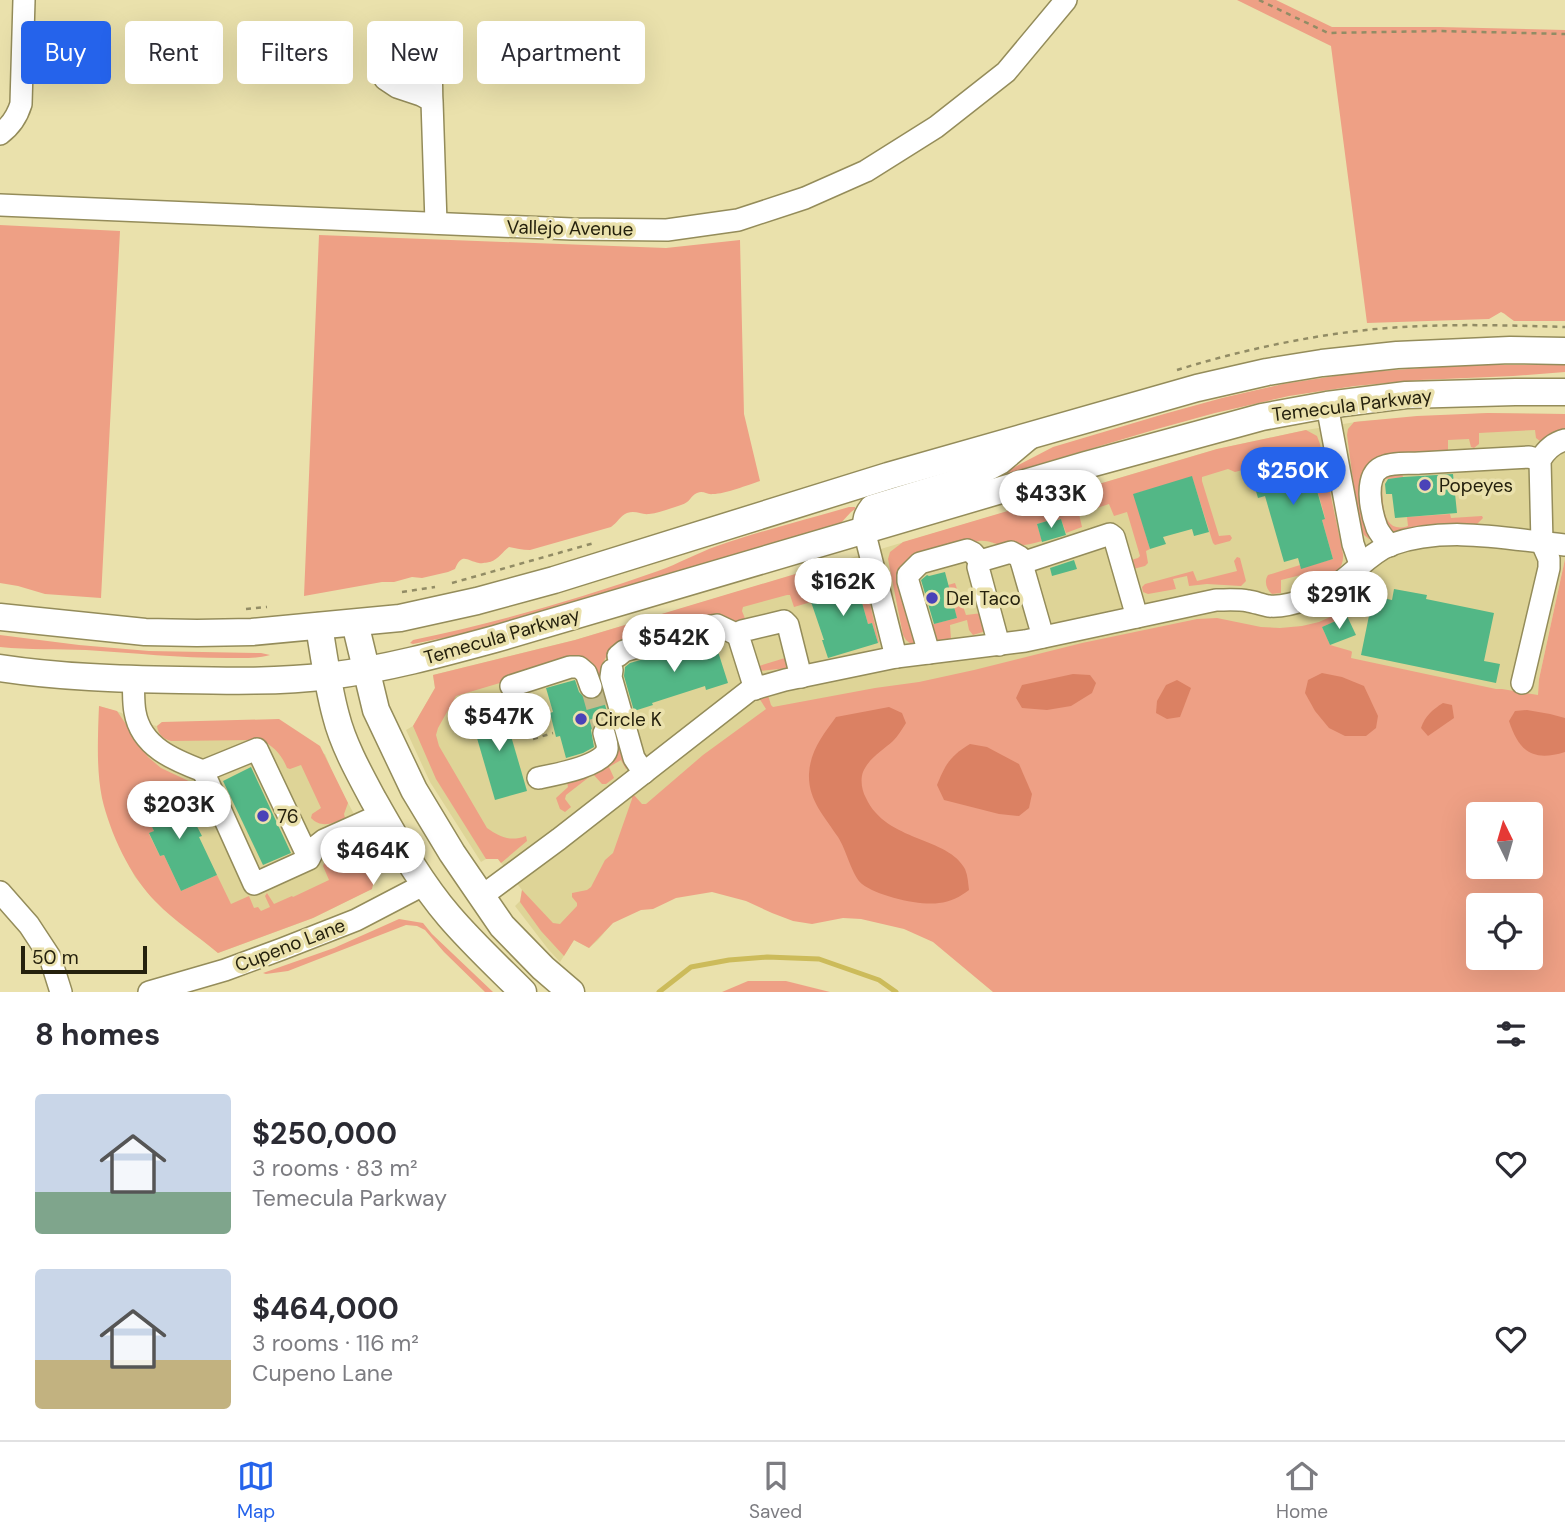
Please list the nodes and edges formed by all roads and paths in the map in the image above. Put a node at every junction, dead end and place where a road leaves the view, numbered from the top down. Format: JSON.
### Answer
{"nodes":[{"id":1,"x":24,"y":0,"type":"edge"},
{"id":2,"x":1066,"y":0,"type":"edge"},
{"id":3,"x":1259,"y":0,"type":"edge"},
{"id":4,"x":1565,"y":34,"type":"edge"},
{"id":5,"x":432,"y":102,"type":"dead end"},
{"id":6,"x":0,"y":134,"type":"edge"},
{"id":7,"x":0,"y":205,"type":"edge"},
{"id":8,"x":436,"y":223,"type":"junction"},
{"id":9,"x":1565,"y":351,"type":"edge"},
{"id":10,"x":1565,"y":392,"type":"edge"},
{"id":11,"x":1327,"y":404,"type":"junction"},
{"id":12,"x":1034,"y":435,"type":"junction"},
{"id":13,"x":1565,"y":440,"type":"edge"},
{"id":14,"x":1540,"y":460,"type":"junction"},
{"id":15,"x":864,"y":530,"type":"junction"},
{"id":16,"x":1542,"y":543,"type":"junction"},
{"id":17,"x":1565,"y":545,"type":"edge"},
{"id":18,"x":1390,"y":546,"type":"junction"},
{"id":19,"x":980,"y":561,"type":"junction"},
{"id":20,"x":1022,"y":563,"type":"junction"},
{"id":21,"x":1360,"y":564,"type":"junction"},
{"id":22,"x":0,"y":617,"type":"edge"},
{"id":23,"x":1137,"y":617,"type":"junction"},
{"id":24,"x":355,"y":623,"type":"junction"},
{"id":25,"x":319,"y":626,"type":"junction"},
{"id":26,"x":738,"y":635,"type":"junction"},
{"id":27,"x":1043,"y":637,"type":"junction"},
{"id":28,"x":999,"y":645,"type":"junction"},
{"id":29,"x":929,"y":653,"type":"junction"},
{"id":30,"x":896,"y":657,"type":"junction"},
{"id":31,"x":0,"y":668,"type":"edge"},
{"id":32,"x":366,"y":670,"type":"junction"},
{"id":33,"x":328,"y":676,"type":"junction"},
{"id":34,"x":801,"y":677,"type":"junction"},
{"id":35,"x":133,"y":679,"type":"junction"},
{"id":36,"x":1522,"y":683,"type":"dead end"},
{"id":37,"x":511,"y":687,"type":"dead end"},
{"id":38,"x":591,"y":687,"type":"tunnel mouth"},
{"id":39,"x":755,"y":689,"type":"junction"},
{"id":40,"x":552,"y":733,"type":"dead end"},
{"id":41,"x":604,"y":733,"type":"tunnel mouth"},
{"id":42,"x":533,"y":739,"type":"dead end"},
{"id":43,"x":203,"y":771,"type":"junction"},
{"id":44,"x":644,"y":773,"type":"junction"},
{"id":45,"x":538,"y":778,"type":"dead end"},
{"id":46,"x":382,"y":814,"type":"junction"},
{"id":47,"x":309,"y":859,"type":"junction"},
{"id":48,"x":425,"y":884,"type":"junction"},
{"id":49,"x":0,"y":892,"type":"edge"},
{"id":50,"x":482,"y":896,"type":"junction"},
{"id":51,"x":61,"y":992,"type":"edge"},
{"id":52,"x":149,"y":992,"type":"edge"},
{"id":53,"x":523,"y":992,"type":"edge"},
{"id":54,"x":571,"y":992,"type":"edge"}],
"edges":[{"from":1,"to":6,"type":"street"},
{"from":2,"to":8,"type":"street","name":"Vallejo Avenue"},
{"from":3,"to":4,"type":"path"},
{"from":5,"to":8,"type":"street"},
{"from":7,"to":8,"type":"street","name":"Vallejo Avenue"},
{"from":9,"to":12,"type":"main road","name":"Temecula Parkway"},
{"from":10,"to":11,"type":"main road","name":"Temecula Parkway"},
{"from":11,"to":15,"type":"main road","name":"Temecula Parkway"},
{"from":11,"to":21,"type":"street"},
{"from":12,"to":15,"type":"street"},
{"from":12,"to":24,"type":"main road","name":"Temecula Parkway"},
{"from":13,"to":14,"type":"street"},
{"from":14,"to":16,"type":"street"},
{"from":14,"to":18,"type":"street"},
{"from":15,"to":30,"type":"street"},
{"from":15,"to":32,"type":"main road","name":"Temecula Parkway"},
{"from":16,"to":17,"type":"street"},
{"from":16,"to":18,"type":"street"},
{"from":16,"to":36,"type":"street"},
{"from":18,"to":21,"type":"street"},
{"from":19,"to":20,"type":"street"},
{"from":19,"to":28,"type":"street"},
{"from":19,"to":29,"type":"street"},
{"from":20,"to":23,"type":"street"},
{"from":20,"to":27,"type":"street"},
{"from":21,"to":23,"type":"street"},
{"from":22,"to":25,"type":"main road","name":"Temecula Parkway"},
{"from":23,"to":27,"type":"street"},
{"from":24,"to":25,"type":"main road","name":"Temecula Parkway"},
{"from":24,"to":32,"type":"main road"},
{"from":25,"to":33,"type":"main road"},
{"from":26,"to":34,"type":"street"},
{"from":26,"to":39,"type":"street"},
{"from":26,"to":44,"type":"street"},
{"from":27,"to":28,"type":"street"},
{"from":28,"to":29,"type":"street"},
{"from":29,"to":30,"type":"street"},
{"from":30,"to":34,"type":"street"},
{"from":31,"to":35,"type":"main road","name":"Temecula Parkway"},
{"from":32,"to":33,"type":"main road","name":"Temecula Parkway"},
{"from":32,"to":50,"type":"main road"},
{"from":33,"to":35,"type":"main road","name":"Temecula Parkway"},
{"from":33,"to":46,"type":"main road"},
{"from":34,"to":39,"type":"street"},
{"from":35,"to":43,"type":"street"},
{"from":37,"to":38,"type":"street"},
{"from":39,"to":44,"type":"street"},
{"from":40,"to":42,"type":"path"},
{"from":41,"to":45,"type":"street"},
{"from":43,"to":47,"type":"street"},
{"from":43,"to":47,"type":"street"},
{"from":44,"to":50,"type":"street"},
{"from":46,"to":47,"type":"street"},
{"from":46,"to":48,"type":"main road"},
{"from":48,"to":52,"type":"street","name":"Cupeno Lane"},
{"from":48,"to":53,"type":"main road"},
{"from":49,"to":51,"type":"street"},
{"from":50,"to":54,"type":"main road"}]}
